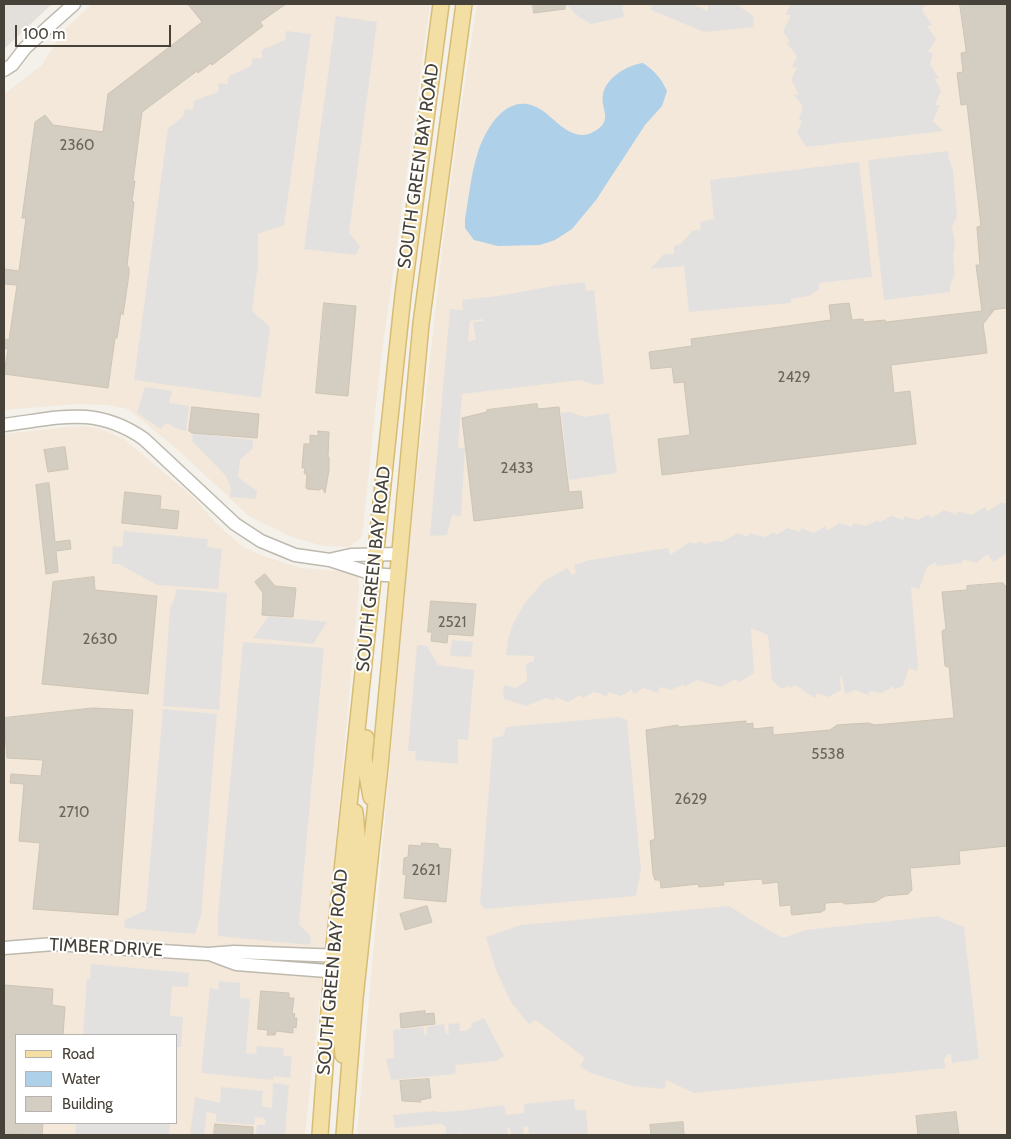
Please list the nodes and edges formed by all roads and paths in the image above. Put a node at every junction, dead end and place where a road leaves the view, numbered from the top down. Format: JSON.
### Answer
{"nodes":[{"id":1,"x":74,"y":4,"type":"edge"},
{"id":2,"x":441,"y":4,"type":"edge"},
{"id":3,"x":452,"y":4,"type":"edge"},
{"id":4,"x":464,"y":4,"type":"edge"},
{"id":5,"x":458,"y":42,"type":"junction"},
{"id":6,"x":4,"y":70,"type":"edge"},
{"id":7,"x":425,"y":122,"type":"junction"},
{"id":8,"x":405,"y":275,"type":"junction"},
{"id":9,"x":425,"y":295,"type":"junction"},
{"id":10,"x":413,"y":417,"type":"junction"},
{"id":11,"x":4,"y":425,"type":"edge"},
{"id":12,"x":380,"y":554,"type":"junction"},
{"id":13,"x":400,"y":554,"type":"junction"},
{"id":14,"x":330,"y":560,"type":"junction"},
{"id":15,"x":376,"y":574,"type":"junction"},
{"id":16,"x":398,"y":576,"type":"junction"},
{"id":17,"x":374,"y":815,"type":"junction"},
{"id":18,"x":4,"y":948,"type":"edge"},
{"id":19,"x":208,"y":954,"type":"junction"},
{"id":20,"x":346,"y":956,"type":"junction"},
{"id":21,"x":345,"y":973,"type":"junction"},
{"id":22,"x":320,"y":1135,"type":"edge"},
{"id":23,"x":344,"y":1135,"type":"edge"}],
"edges":[{"from":1,"to":6,"type":"street"},
{"from":2,"to":7,"type":"main road","name":"SOUTH GREEN BAY ROAD"},
{"from":3,"to":5,"type":"main road"},
{"from":4,"to":5,"type":"main road","name":"SOUTH GREEN BAY ROAD"},
{"from":5,"to":9,"type":"main road","name":"SOUTH GREEN BAY ROAD"},
{"from":7,"to":8,"type":"main road","name":"SOUTH GREEN BAY ROAD"},
{"from":7,"to":9,"type":"main road"},
{"from":8,"to":10,"type":"main road"},
{"from":8,"to":12,"type":"main road","name":"SOUTH GREEN BAY ROAD"},
{"from":9,"to":10,"type":"main road","name":"SOUTH GREEN BAY ROAD"},
{"from":10,"to":13,"type":"main road","name":"SOUTH GREEN BAY ROAD"},
{"from":11,"to":14,"type":"street"},
{"from":12,"to":13,"type":"street"},
{"from":12,"to":14,"type":"street"},
{"from":12,"to":15,"type":"main road","name":"SOUTH GREEN BAY ROAD"},
{"from":12,"to":16,"type":"main road"},
{"from":13,"to":16,"type":"main road","name":"SOUTH GREEN BAY ROAD"},
{"from":14,"to":15,"type":"street"},
{"from":15,"to":16,"type":"street"},
{"from":15,"to":17,"type":"main road"},
{"from":15,"to":20,"type":"main road","name":"SOUTH GREEN BAY ROAD"},
{"from":16,"to":17,"type":"main road","name":"SOUTH GREEN BAY ROAD"},
{"from":17,"to":20,"type":"main road","name":"SOUTH GREEN BAY ROAD"},
{"from":18,"to":19,"type":"street","name":"TIMBER DRIVE"},
{"from":19,"to":20,"type":"street","name":"TIMBER DRIVE"},
{"from":19,"to":21,"type":"street","name":"TIMBER DRIVE"},
{"from":20,"to":21,"type":"main road","name":"SOUTH GREEN BAY ROAD"},
{"from":20,"to":21,"type":"main road","name":"SOUTH GREEN BAY ROAD"},
{"from":21,"to":22,"type":"main road","name":"SOUTH GREEN BAY ROAD"},
{"from":21,"to":23,"type":"main road","name":"SOUTH GREEN BAY ROAD"}]}
